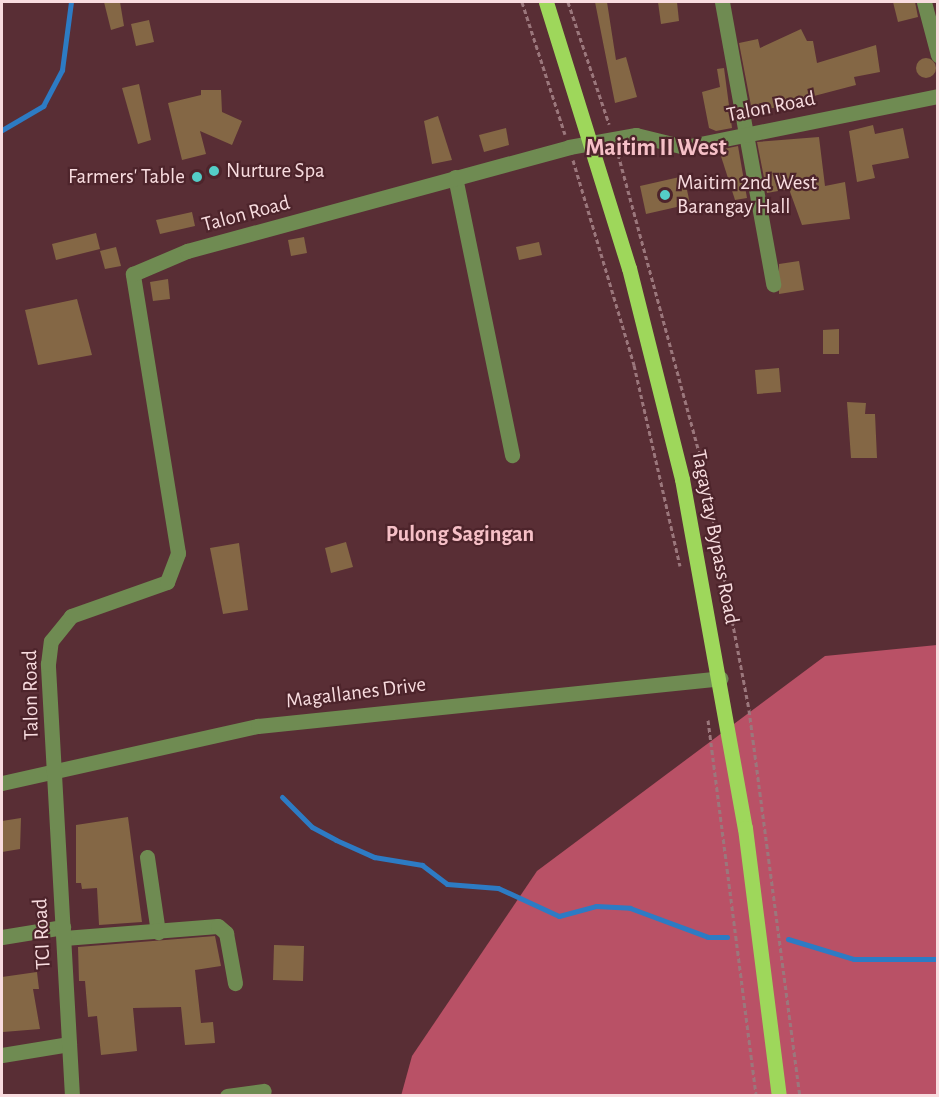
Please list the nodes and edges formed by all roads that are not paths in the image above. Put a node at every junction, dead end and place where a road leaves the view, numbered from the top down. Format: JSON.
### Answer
{"nodes":[{"id":1,"x":546,"y":2,"type":"edge"},
{"id":2,"x":722,"y":2,"type":"edge"},
{"id":3,"x":924,"y":2,"type":"edge"},
{"id":4,"x":938,"y":55,"type":"edge"},
{"id":5,"x":938,"y":96,"type":"edge"},
{"id":6,"x":747,"y":133,"type":"junction"},
{"id":7,"x":590,"y":142,"type":"junction"},
{"id":8,"x":456,"y":177,"type":"junction"},
{"id":9,"x":773,"y":284,"type":"dead end"},
{"id":10,"x":513,"y":455,"type":"dead end"},
{"id":11,"x":721,"y":678,"type":"junction"},
{"id":12,"x":54,"y":770,"type":"junction"},
{"id":13,"x":2,"y":783,"type":"edge"},
{"id":14,"x":147,"y":856,"type":"dead end"},
{"id":15,"x":64,"y":932,"type":"junction"},
{"id":16,"x":158,"y":932,"type":"junction"},
{"id":17,"x":2,"y":938,"type":"edge"},
{"id":18,"x":235,"y":983,"type":"dead end"},
{"id":19,"x":69,"y":1044,"type":"junction"},
{"id":20,"x":2,"y":1055,"type":"edge"},
{"id":21,"x":264,"y":1091,"type":"dead end"},
{"id":22,"x":72,"y":1095,"type":"edge"},
{"id":23,"x":227,"y":1095,"type":"edge"},
{"id":24,"x":779,"y":1095,"type":"edge"}],
"edges":[{"from":1,"to":7,"type":"main road","name":"Tagaytay Bypass Road"},
{"from":2,"to":6,"type":"street"},
{"from":3,"to":4,"type":"street"},
{"from":5,"to":6,"type":"street","name":"Talon Road"},
{"from":6,"to":7,"type":"street","name":"Talon Road"},
{"from":6,"to":9,"type":"street"},
{"from":7,"to":8,"type":"street","name":"Talon Road"},
{"from":7,"to":11,"type":"main road","name":"Tagaytay Bypass Road"},
{"from":8,"to":10,"type":"street"},
{"from":8,"to":12,"type":"street","name":"Talon Road"},
{"from":11,"to":12,"type":"street","name":"Magallanes Drive"},
{"from":11,"to":24,"type":"main road","name":"Tagaytay Bypass Road"},
{"from":12,"to":13,"type":"street","name":"Magallanes Drive"},
{"from":12,"to":15,"type":"street","name":"TCI Road"},
{"from":14,"to":16,"type":"street"},
{"from":15,"to":16,"type":"street"},
{"from":15,"to":17,"type":"street"},
{"from":15,"to":19,"type":"street","name":"TCI Road"},
{"from":16,"to":18,"type":"street"},
{"from":19,"to":20,"type":"street"},
{"from":19,"to":22,"type":"street","name":"TCI Road"},
{"from":21,"to":23,"type":"street"}]}
